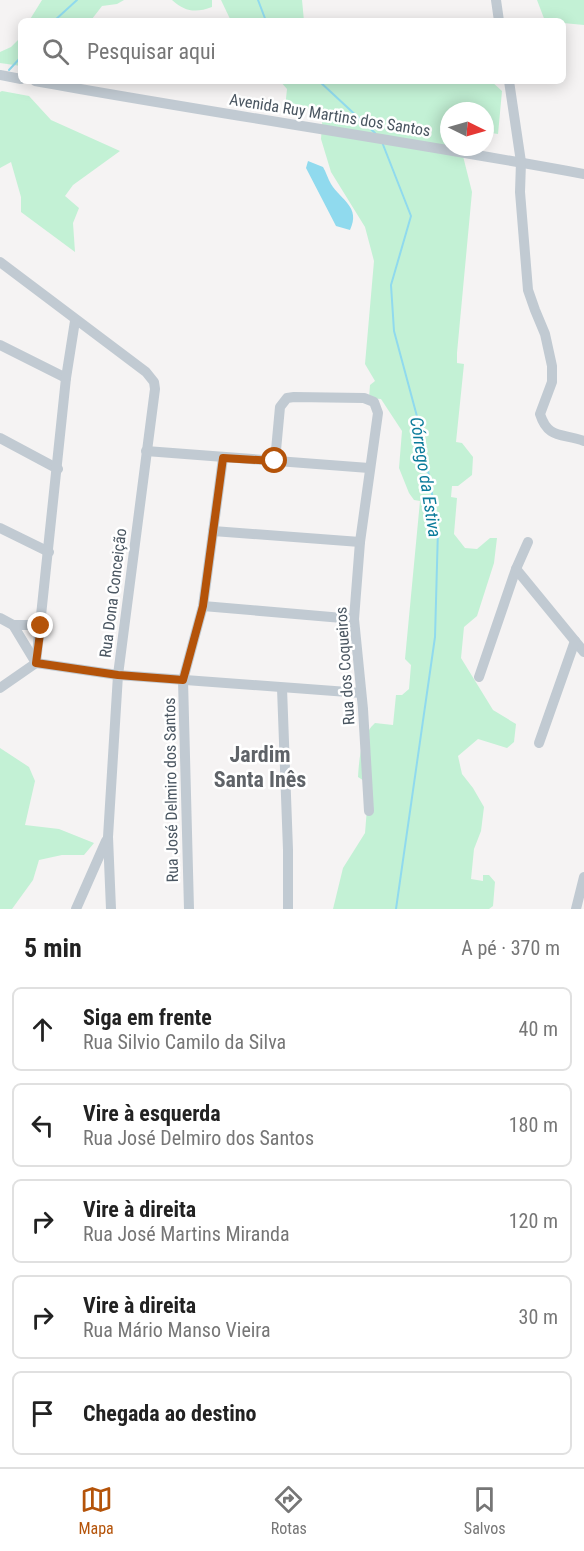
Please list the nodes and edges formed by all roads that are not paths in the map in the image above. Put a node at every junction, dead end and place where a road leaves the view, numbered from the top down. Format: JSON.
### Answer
{"nodes":[{"id":1,"x":496,"y":0,"type":"edge"},
{"id":2,"x":499,"y":18,"type":"edge"},
{"id":3,"x":0,"y":75,"type":"edge"},
{"id":4,"x":18,"y":78,"type":"edge"},
{"id":5,"x":53,"y":84,"type":"edge"},
{"id":6,"x":509,"y":84,"type":"edge"},
{"id":7,"x":521,"y":162,"type":"junction"},
{"id":8,"x":584,"y":174,"type":"edge"},
{"id":9,"x":0,"y":262,"type":"edge"},
{"id":10,"x":75,"y":321,"type":"junction"},
{"id":11,"x":0,"y":345,"type":"edge"},
{"id":12,"x":66,"y":378,"type":"junction"},
{"id":13,"x":0,"y":438,"type":"edge"},
{"id":14,"x":584,"y":441,"type":"edge"},
{"id":15,"x":146,"y":451,"type":"junction"},
{"id":16,"x":223,"y":458,"type":"junction"},
{"id":17,"x":275,"y":461,"type":"junction"},
{"id":18,"x":369,"y":468,"type":"junction"},
{"id":19,"x":58,"y":469,"type":"junction"},
{"id":20,"x":0,"y":528,"type":"edge"},
{"id":21,"x":213,"y":531,"type":"junction"},
{"id":22,"x":360,"y":542,"type":"junction"},
{"id":23,"x":528,"y":542,"type":"dead end"},
{"id":24,"x":49,"y":552,"type":"junction"},
{"id":25,"x":516,"y":569,"type":"junction"},
{"id":26,"x":203,"y":606,"type":"junction"},
{"id":27,"x":0,"y":618,"type":"edge"},
{"id":28,"x":354,"y":619,"type":"junction"},
{"id":29,"x":14,"y":625,"type":"junction"},
{"id":30,"x":41,"y":626,"type":"junction"},
{"id":31,"x":575,"y":641,"type":"junction"},
{"id":32,"x":584,"y":652,"type":"edge"},
{"id":33,"x":36,"y":663,"type":"junction"},
{"id":34,"x":118,"y":675,"type":"junction"},
{"id":35,"x":479,"y":677,"type":"dead end"},
{"id":36,"x":183,"y":680,"type":"junction"},
{"id":37,"x":0,"y":688,"type":"edge"},
{"id":38,"x":282,"y":688,"type":"junction"},
{"id":39,"x":361,"y":693,"type":"junction"},
{"id":40,"x":539,"y":743,"type":"dead end"},
{"id":41,"x":369,"y":811,"type":"dead end"},
{"id":42,"x":108,"y":837,"type":"junction"},
{"id":43,"x":584,"y":877,"type":"edge"},
{"id":44,"x":577,"y":907,"type":"edge"},
{"id":45,"x":76,"y":909,"type":"edge"},
{"id":46,"x":111,"y":909,"type":"edge"},
{"id":47,"x":189,"y":909,"type":"edge"},
{"id":48,"x":288,"y":909,"type":"edge"}],
"edges":[{"from":1,"to":2,"type":"street"},
{"from":3,"to":4,"type":"street"},
{"from":5,"to":7,"type":"street","name":"Avenida Ruy Martins dos Santos"},
{"from":6,"to":7,"type":"street"},
{"from":7,"to":8,"type":"street","name":"Avenida Ruy Martins dos Santos"},
{"from":7,"to":14,"type":"street"},
{"from":9,"to":10,"type":"street"},
{"from":10,"to":12,"type":"street"},
{"from":10,"to":15,"type":"street","name":"Rua Dona Conceição"},
{"from":11,"to":12,"type":"street"},
{"from":12,"to":19,"type":"street"},
{"from":13,"to":19,"type":"street"},
{"from":15,"to":16,"type":"street"},
{"from":15,"to":34,"type":"street","name":"Rua Dona Conceição"},
{"from":16,"to":17,"type":"street"},
{"from":16,"to":21,"type":"street","name":"Rua José Delmiro dos Santos"},
{"from":17,"to":18,"type":"street"},
{"from":17,"to":18,"type":"street","name":"Rua dos Coqueiros"},
{"from":18,"to":22,"type":"street","name":"Rua dos Coqueiros"},
{"from":19,"to":24,"type":"street"},
{"from":20,"to":24,"type":"street"},
{"from":21,"to":22,"type":"street"},
{"from":21,"to":26,"type":"street","name":"Rua José Delmiro dos Santos"},
{"from":22,"to":28,"type":"street","name":"Rua dos Coqueiros"},
{"from":23,"to":25,"type":"street"},
{"from":24,"to":30,"type":"street"},
{"from":25,"to":31,"type":"street"},
{"from":25,"to":35,"type":"street"},
{"from":26,"to":28,"type":"street"},
{"from":26,"to":36,"type":"street","name":"Rua José Delmiro dos Santos"},
{"from":27,"to":29,"type":"street"},
{"from":28,"to":39,"type":"street","name":"Rua dos Coqueiros"},
{"from":29,"to":30,"type":"street"},
{"from":29,"to":33,"type":"street"},
{"from":30,"to":33,"type":"street"},
{"from":31,"to":32,"type":"street"},
{"from":31,"to":40,"type":"street"},
{"from":33,"to":34,"type":"street"},
{"from":33,"to":37,"type":"street"},
{"from":34,"to":36,"type":"street"},
{"from":34,"to":42,"type":"street","name":"Rua Dona Conceição"},
{"from":36,"to":38,"type":"street"},
{"from":36,"to":47,"type":"street","name":"Rua José Delmiro dos Santos"},
{"from":38,"to":39,"type":"street"},
{"from":38,"to":48,"type":"street"},
{"from":39,"to":41,"type":"street","name":"Rua dos Coqueiros"},
{"from":42,"to":45,"type":"street"},
{"from":42,"to":46,"type":"street","name":"Rua Dona Conceição"},
{"from":43,"to":44,"type":"street"}]}
